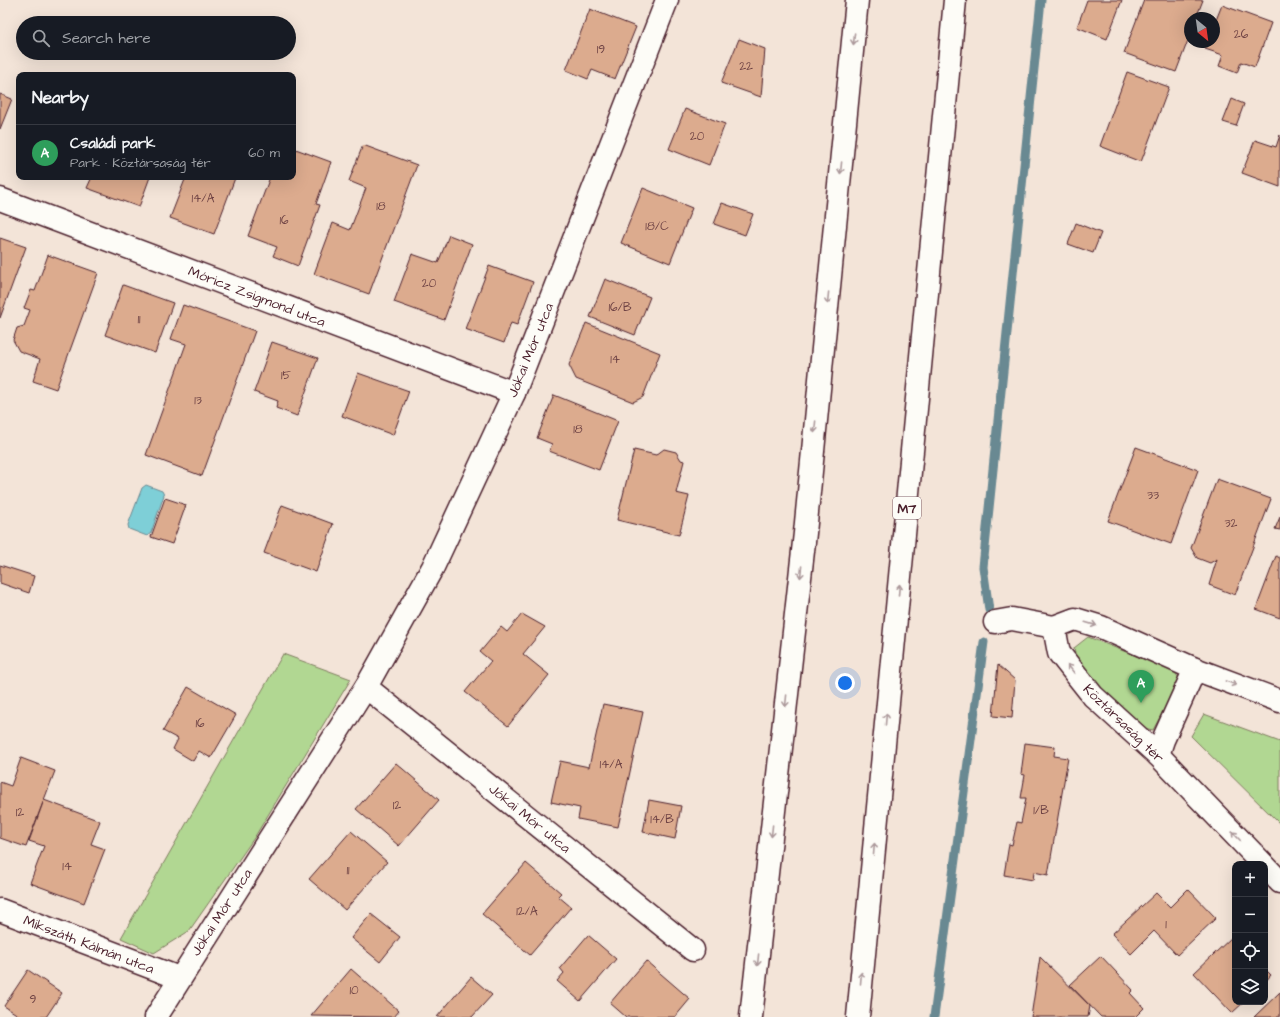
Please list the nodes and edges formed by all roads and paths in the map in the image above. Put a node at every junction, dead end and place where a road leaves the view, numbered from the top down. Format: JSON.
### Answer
{"nodes":[{"id":1,"x":667,"y":0,"type":"edge"},
{"id":2,"x":858,"y":0,"type":"edge"},
{"id":3,"x":956,"y":0,"type":"edge"},
{"id":4,"x":0,"y":199,"type":"edge"},
{"id":5,"x":514,"y":393,"type":"junction"},
{"id":6,"x":996,"y":622,"type":"dead end"},
{"id":7,"x":1054,"y":627,"type":"junction"},
{"id":8,"x":1195,"y":669,"type":"junction"},
{"id":9,"x":366,"y":687,"type":"junction"},
{"id":10,"x":1280,"y":701,"type":"edge"},
{"id":11,"x":1158,"y":755,"type":"junction"},
{"id":12,"x":1260,"y":861,"type":"edge"},
{"id":13,"x":1268,"y":869,"type":"edge"},
{"id":14,"x":1280,"y":882,"type":"edge"},
{"id":15,"x":0,"y":910,"type":"edge"},
{"id":16,"x":693,"y":950,"type":"dead end"},
{"id":17,"x":179,"y":978,"type":"junction"},
{"id":18,"x":156,"y":1017,"type":"edge"},
{"id":19,"x":751,"y":1017,"type":"edge"},
{"id":20,"x":858,"y":1017,"type":"edge"}],
"edges":[{"from":1,"to":5,"type":"main road","name":"Jókai Mór utca"},
{"from":2,"to":19,"type":"main road","one_way":true},
{"from":20,"to":3,"type":"main road","number":"M7","one_way":true},
{"from":4,"to":5,"type":"main road","name":"Móricz Zsigmond utca"},
{"from":5,"to":9,"type":"main road","name":"Jókai Mór utca"},
{"from":6,"to":7,"type":"main road"},
{"from":7,"to":8,"type":"main road","one_way":true},
{"from":11,"to":7,"type":"main road","name":"Köztársaság tér","one_way":true},
{"from":8,"to":10,"type":"main road","one_way":true},
{"from":8,"to":11,"type":"main road"},
{"from":9,"to":16,"type":"main road","name":"Jókai Mór utca"},
{"from":9,"to":17,"type":"main road","name":"Jókai Mór utca"},
{"from":12,"to":11,"type":"main road","name":"Köztársaság tér","one_way":true},
{"from":13,"to":14,"type":"main road","name":"Köztársaság tér"},
{"from":15,"to":17,"type":"main road","name":"Mikszáth Kálmán utca"},
{"from":17,"to":18,"type":"main road","name":"Jókai Mór utca"}]}
